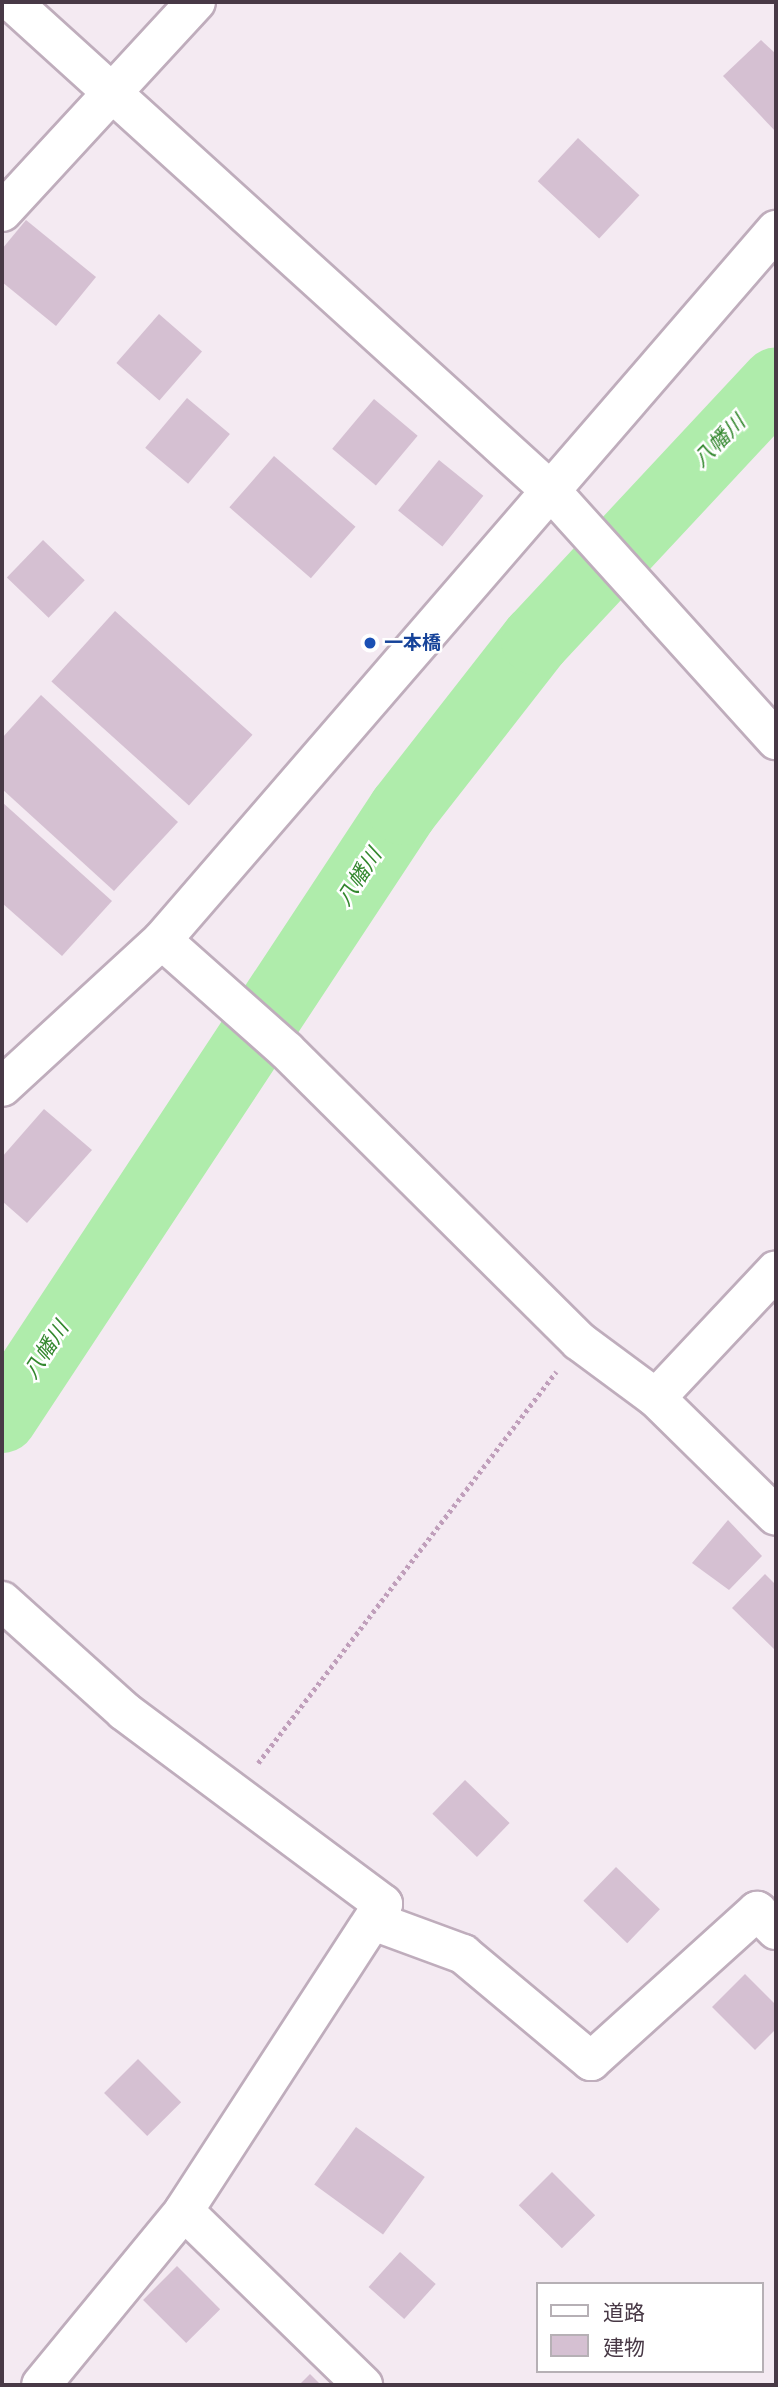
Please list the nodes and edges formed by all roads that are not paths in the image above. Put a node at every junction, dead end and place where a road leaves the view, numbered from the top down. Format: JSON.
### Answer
{"nodes":[{"id":1,"x":12,"y":2,"type":"edge"},
{"id":2,"x":196,"y":2,"type":"edge"},
{"id":3,"x":111,"y":93,"type":"junction"},
{"id":4,"x":2,"y":212,"type":"edge"},
{"id":5,"x":776,"y":230,"type":"edge"},
{"id":6,"x":551,"y":491,"type":"junction"},
{"id":7,"x":776,"y":740,"type":"edge"},
{"id":8,"x":162,"y":940,"type":"junction"},
{"id":9,"x":2,"y":1087,"type":"edge"},
{"id":10,"x":776,"y":1270,"type":"edge"},
{"id":11,"x":656,"y":1398,"type":"junction"},
{"id":12,"x":776,"y":1516,"type":"edge"},
{"id":13,"x":2,"y":1601,"type":"edge"},
{"id":14,"x":376,"y":1922,"type":"junction"},
{"id":15,"x":776,"y":1930,"type":"edge"},
{"id":16,"x":184,"y":2211,"type":"junction"},
{"id":17,"x":41,"y":2385,"type":"edge"},
{"id":18,"x":363,"y":2385,"type":"edge"}],
"edges":[{"from":1,"to":3,"type":"street"},
{"from":2,"to":3,"type":"street"},
{"from":3,"to":4,"type":"street"},
{"from":3,"to":6,"type":"street"},
{"from":5,"to":6,"type":"street"},
{"from":6,"to":7,"type":"street"},
{"from":6,"to":8,"type":"street"},
{"from":8,"to":9,"type":"street"},
{"from":8,"to":11,"type":"street"},
{"from":10,"to":11,"type":"street"},
{"from":11,"to":12,"type":"street"},
{"from":13,"to":14,"type":"street"},
{"from":14,"to":15,"type":"street"},
{"from":14,"to":16,"type":"street"},
{"from":16,"to":17,"type":"street"},
{"from":16,"to":18,"type":"street"}]}
